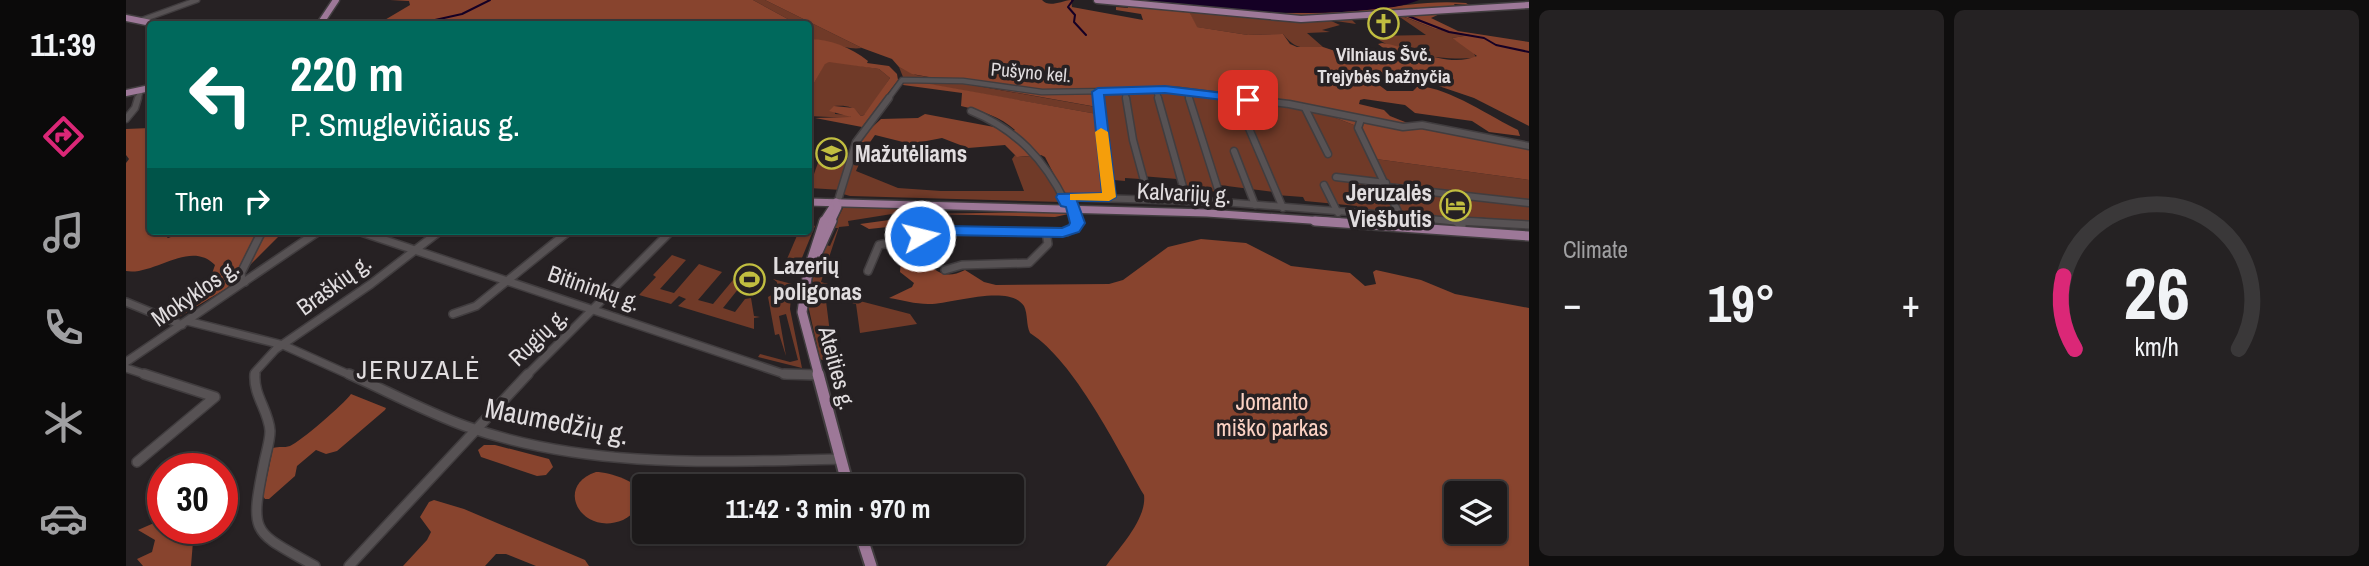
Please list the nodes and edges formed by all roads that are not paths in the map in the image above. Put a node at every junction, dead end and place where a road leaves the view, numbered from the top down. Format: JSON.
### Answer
{"nodes":[{"id":1,"x":197,"y":0,"type":"edge"},
{"id":2,"x":336,"y":0,"type":"edge"},
{"id":3,"x":1097,"y":0,"type":"edge"},
{"id":4,"x":1529,"y":5,"type":"edge"},
{"id":5,"x":126,"y":18,"type":"edge"},
{"id":6,"x":139,"y":21,"type":"junction"},
{"id":7,"x":322,"y":21,"type":"edge"},
{"id":8,"x":147,"y":22,"type":"edge"},
{"id":9,"x":147,"y":89,"type":"edge"},
{"id":10,"x":141,"y":90,"type":"junction"},
{"id":11,"x":1156,"y":90,"type":"junction"},
{"id":12,"x":1125,"y":91,"type":"junction"},
{"id":13,"x":1098,"y":92,"type":"junction"},
{"id":14,"x":1187,"y":92,"type":"junction"},
{"id":15,"x":126,"y":93,"type":"edge"},
{"id":16,"x":1236,"y":99,"type":"junction"},
{"id":17,"x":1305,"y":108,"type":"junction"},
{"id":18,"x":971,"y":111,"type":"dead end"},
{"id":19,"x":126,"y":119,"type":"edge"},
{"id":20,"x":1361,"y":119,"type":"junction"},
{"id":21,"x":1529,"y":146,"type":"edge"},
{"id":22,"x":1234,"y":151,"type":"dead end"},
{"id":23,"x":1328,"y":154,"type":"dead end"},
{"id":24,"x":1336,"y":177,"type":"dead end"},
{"id":25,"x":1324,"y":185,"type":"dead end"},
{"id":26,"x":1387,"y":185,"type":"junction"},
{"id":27,"x":812,"y":197,"type":"edge"},
{"id":28,"x":1109,"y":197,"type":"junction"},
{"id":29,"x":1149,"y":199,"type":"junction"},
{"id":30,"x":837,"y":200,"type":"junction"},
{"id":31,"x":1186,"y":201,"type":"junction"},
{"id":32,"x":812,"y":202,"type":"edge"},
{"id":33,"x":1223,"y":202,"type":"junction"},
{"id":34,"x":1068,"y":203,"type":"junction"},
{"id":35,"x":1529,"y":203,"type":"edge"},
{"id":36,"x":1255,"y":205,"type":"junction"},
{"id":37,"x":1283,"y":208,"type":"junction"},
{"id":38,"x":1339,"y":214,"type":"junction"},
{"id":39,"x":1400,"y":216,"type":"junction"},
{"id":40,"x":1381,"y":223,"type":"junction"},
{"id":41,"x":1461,"y":223,"type":"junction"},
{"id":42,"x":1529,"y":228,"type":"edge"},
{"id":43,"x":1046,"y":232,"type":"junction"},
{"id":44,"x":260,"y":235,"type":"edge"},
{"id":45,"x":313,"y":235,"type":"edge"},
{"id":46,"x":370,"y":235,"type":"edge"},
{"id":47,"x":435,"y":235,"type":"edge"},
{"id":48,"x":564,"y":235,"type":"edge"},
{"id":49,"x":667,"y":235,"type":"edge"},
{"id":50,"x":1529,"y":236,"type":"edge"},
{"id":51,"x":415,"y":250,"type":"junction"},
{"id":52,"x":945,"y":270,"type":"dead end"},
{"id":53,"x":868,"y":271,"type":"dead end"},
{"id":54,"x":508,"y":279,"type":"junction"},
{"id":55,"x":245,"y":282,"type":"junction"},
{"id":56,"x":126,"y":302,"type":"edge"},
{"id":57,"x":595,"y":309,"type":"junction"},
{"id":58,"x":453,"y":314,"type":"dead end"},
{"id":59,"x":184,"y":323,"type":"junction"},
{"id":60,"x":283,"y":345,"type":"junction"},
{"id":61,"x":126,"y":362,"type":"edge"},
{"id":62,"x":126,"y":368,"type":"edge"},
{"id":63,"x":817,"y":375,"type":"junction"},
{"id":64,"x":477,"y":430,"type":"junction"},
{"id":65,"x":840,"y":459,"type":"junction"},
{"id":66,"x":137,"y":462,"type":"dead end"},
{"id":67,"x":844,"y":474,"type":"edge"},
{"id":68,"x":863,"y":544,"type":"edge"},
{"id":69,"x":864,"y":544,"type":"edge"},
{"id":70,"x":315,"y":566,"type":"edge"},
{"id":71,"x":349,"y":566,"type":"edge"},
{"id":72,"x":866,"y":566,"type":"edge"},
{"id":73,"x":871,"y":566,"type":"edge"}],
"edges":[{"from":1,"to":6,"type":"street"},
{"from":2,"to":7,"type":"main road"},
{"from":3,"to":4,"type":"main road"},
{"from":5,"to":6,"type":"main road"},
{"from":6,"to":8,"type":"main road"},
{"from":9,"to":10,"type":"main road"},
{"from":10,"to":15,"type":"main road"},
{"from":10,"to":19,"type":"street"},
{"from":11,"to":12,"type":"street","name":"Pušyno kel."},
{"from":11,"to":14,"type":"street","name":"Pušyno kel."},
{"from":11,"to":31,"type":"street"},
{"from":12,"to":13,"type":"street","name":"Pušyno kel."},
{"from":12,"to":29,"type":"street"},
{"from":13,"to":28,"type":"street"},
{"from":13,"to":30,"type":"street","name":"Pušyno kel."},
{"from":14,"to":16,"type":"street","name":"Pušyno kel."},
{"from":14,"to":33,"type":"street"},
{"from":16,"to":17,"type":"street","name":"Pušyno kel."},
{"from":16,"to":37,"type":"street"},
{"from":17,"to":20,"type":"street","name":"Pušyno kel."},
{"from":17,"to":23,"type":"street"},
{"from":18,"to":34,"type":"street"},
{"from":20,"to":21,"type":"street","name":"Pušyno kel."},
{"from":20,"to":26,"type":"street"},
{"from":22,"to":36,"type":"street"},
{"from":24,"to":26,"type":"street"},
{"from":25,"to":38,"type":"street"},
{"from":26,"to":35,"type":"street"},
{"from":26,"to":39,"type":"street"},
{"from":27,"to":30,"type":"main road"},
{"from":28,"to":29,"type":"street"},
{"from":28,"to":34,"type":"street"},
{"from":29,"to":31,"type":"street"},
{"from":30,"to":32,"type":"main road"},
{"from":30,"to":34,"type":"main road","name":"Kalvarijų g."},
{"from":30,"to":63,"type":"main road","name":"Ateities g."},
{"from":31,"to":33,"type":"street"},
{"from":33,"to":36,"type":"street"},
{"from":34,"to":38,"type":"main road","name":"Kalvarijų g."},
{"from":34,"to":40,"type":"main road","name":"Kalvarijų g."},
{"from":34,"to":43,"type":"street"},
{"from":36,"to":37,"type":"street"},
{"from":37,"to":38,"type":"street"},
{"from":38,"to":39,"type":"street"},
{"from":38,"to":40,"type":"main road","name":"Kalvarijų g."},
{"from":39,"to":41,"type":"street"},
{"from":40,"to":41,"type":"main road","name":"Kalvarijų g."},
{"from":40,"to":50,"type":"main road","name":"Kalvarijų g."},
{"from":41,"to":42,"type":"main road","name":"Kalvarijų g."},
{"from":43,"to":52,"type":"street"},
{"from":43,"to":53,"type":"street"},
{"from":44,"to":55,"type":"street"},
{"from":45,"to":55,"type":"street","name":"Mokyklos g."},
{"from":46,"to":51,"type":"street","name":"Bitininkų g."},
{"from":47,"to":51,"type":"street","name":"Braškių g."},
{"from":48,"to":54,"type":"street"},
{"from":49,"to":57,"type":"street","name":"Rugių g."},
{"from":51,"to":54,"type":"street","name":"Bitininkų g."},
{"from":51,"to":60,"type":"street","name":"Braškių g."},
{"from":54,"to":57,"type":"street","name":"Bitininkų g."},
{"from":54,"to":58,"type":"street"},
{"from":55,"to":59,"type":"street","name":"Mokyklos g."},
{"from":56,"to":59,"type":"street","name":"Maumedžių g."},
{"from":57,"to":63,"type":"street","name":"Bitininkų g."},
{"from":57,"to":64,"type":"street","name":"Rugių g."},
{"from":59,"to":60,"type":"street","name":"Maumedžių g."},
{"from":59,"to":61,"type":"street","name":"Mokyklos g."},
{"from":60,"to":64,"type":"street","name":"Maumedžių g."},
{"from":60,"to":70,"type":"street","name":"Braškių g."},
{"from":62,"to":66,"type":"street"},
{"from":63,"to":65,"type":"main road","name":"Ateities g."},
{"from":64,"to":65,"type":"street","name":"Maumedžių g."},
{"from":64,"to":71,"type":"street","name":"Rugių g."},
{"from":65,"to":67,"type":"main road","name":"Ateities g."},
{"from":68,"to":72,"type":"main road"},
{"from":69,"to":73,"type":"main road"}]}
